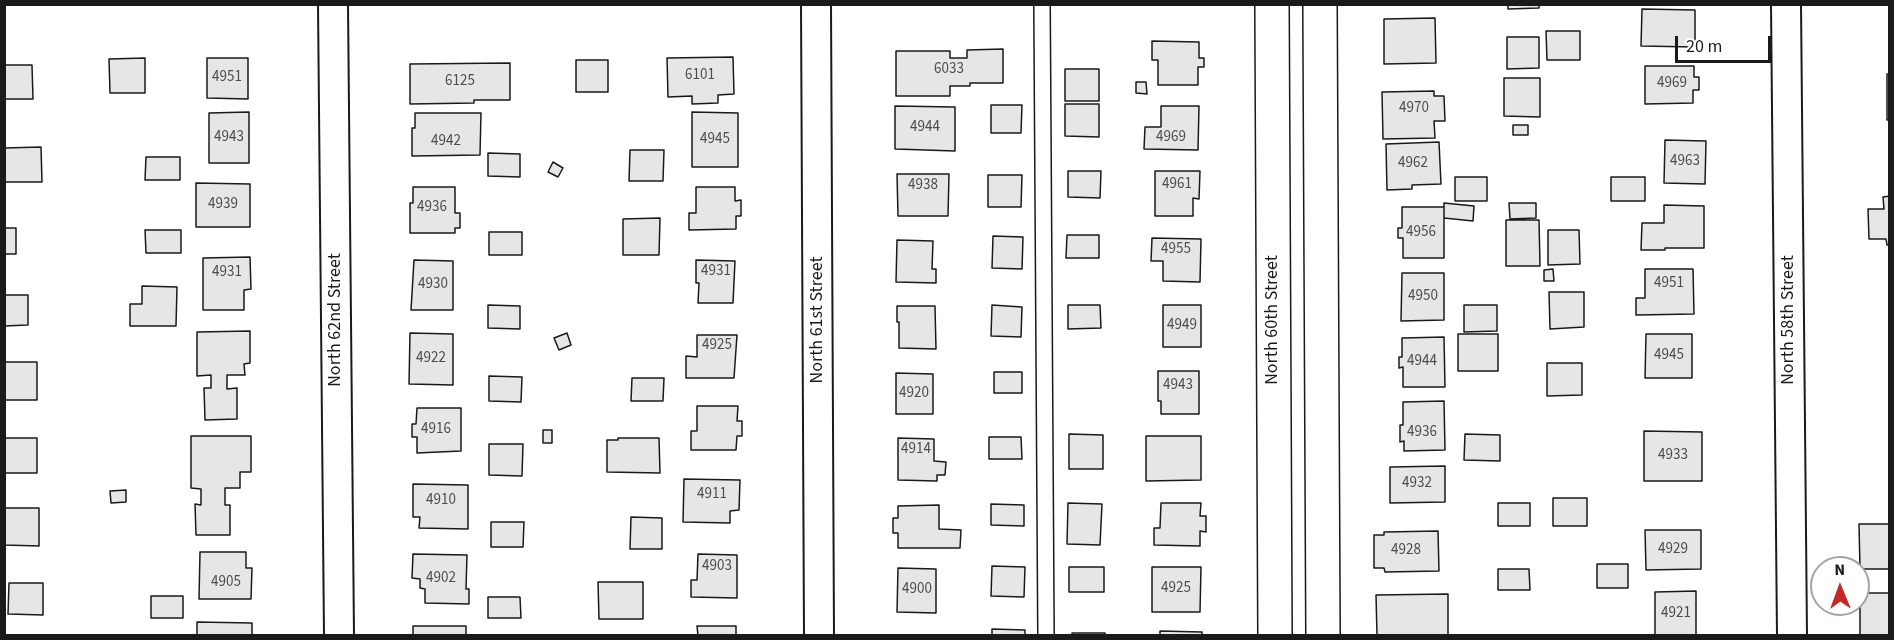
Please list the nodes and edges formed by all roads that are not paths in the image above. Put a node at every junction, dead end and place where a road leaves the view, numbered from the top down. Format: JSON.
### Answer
{"nodes":[{"id":1,"x":333,"y":4,"type":"edge"},
{"id":2,"x":816,"y":4,"type":"edge"},
{"id":3,"x":1042,"y":4,"type":"edge"},
{"id":4,"x":1272,"y":4,"type":"edge"},
{"id":5,"x":1320,"y":4,"type":"edge"},
{"id":6,"x":1786,"y":4,"type":"edge"},
{"id":7,"x":339,"y":636,"type":"edge"},
{"id":8,"x":819,"y":636,"type":"edge"},
{"id":9,"x":1046,"y":636,"type":"edge"},
{"id":10,"x":1275,"y":636,"type":"edge"},
{"id":11,"x":1323,"y":636,"type":"edge"},
{"id":12,"x":1792,"y":636,"type":"edge"}],
"edges":[{"from":1,"to":7,"type":"street","name":"North 62nd Street"},
{"from":2,"to":8,"type":"street","name":"North 61st Street"},
{"from":3,"to":9,"type":"lane"},
{"from":4,"to":10,"type":"main road","name":"North 60th Street"},
{"from":5,"to":11,"type":"main road"},
{"from":6,"to":12,"type":"street","name":"North 58th Street"}]}
